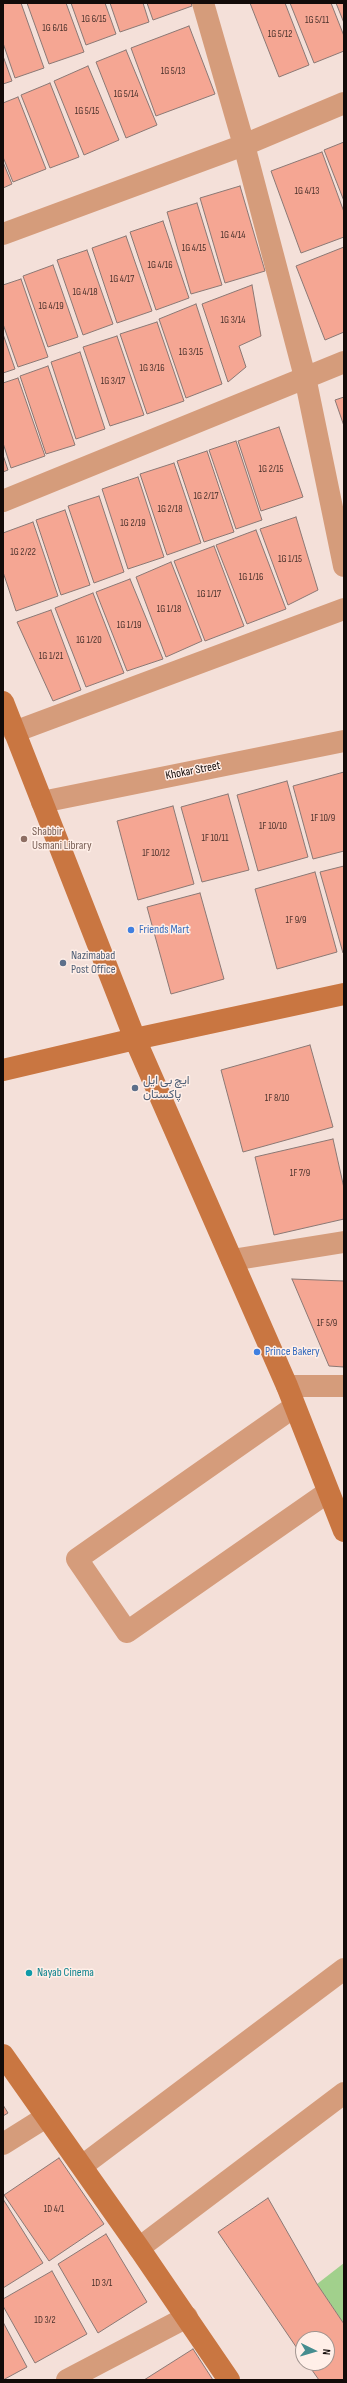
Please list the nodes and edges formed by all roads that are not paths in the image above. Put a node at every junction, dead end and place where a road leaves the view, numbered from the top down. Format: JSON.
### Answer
{"nodes":[{"id":1,"x":203,"y":3,"type":"edge"},
{"id":2,"x":344,"y":104,"type":"edge"},
{"id":3,"x":244,"y":145,"type":"junction"},
{"id":4,"x":3,"y":234,"type":"edge"},
{"id":5,"x":344,"y":362,"type":"edge"},
{"id":6,"x":305,"y":377,"type":"junction"},
{"id":7,"x":3,"y":501,"type":"edge"},
{"id":8,"x":344,"y":566,"type":"edge"},
{"id":9,"x":344,"y":609,"type":"edge"},
{"id":10,"x":3,"y":702,"type":"edge"},
{"id":11,"x":14,"y":732,"type":"junction"},
{"id":12,"x":344,"y":741,"type":"edge"},
{"id":13,"x":42,"y":802,"type":"junction"},
{"id":14,"x":344,"y":994,"type":"edge"},
{"id":15,"x":135,"y":1039,"type":"junction"},
{"id":16,"x":3,"y":1070,"type":"edge"},
{"id":17,"x":344,"y":1242,"type":"edge"},
{"id":18,"x":232,"y":1260,"type":"junction"},
{"id":19,"x":287,"y":1386,"type":"junction"},
{"id":20,"x":344,"y":1386,"type":"edge"},
{"id":21,"x":294,"y":1407,"type":"junction"},
{"id":22,"x":328,"y":1492,"type":"junction"},
{"id":23,"x":344,"y":1531,"type":"edge"},
{"id":24,"x":344,"y":1969,"type":"edge"},
{"id":25,"x":3,"y":2055,"type":"edge"},
{"id":26,"x":344,"y":2093,"type":"edge"},
{"id":27,"x":46,"y":2117,"type":"junction"},
{"id":28,"x":3,"y":2144,"type":"edge"},
{"id":29,"x":82,"y":2166,"type":"junction"},
{"id":30,"x":139,"y":2248,"type":"junction"},
{"id":31,"x":187,"y":2317,"type":"junction"},
{"id":32,"x":67,"y":2380,"type":"edge"},
{"id":33,"x":229,"y":2380,"type":"edge"}],
"edges":[{"from":1,"to":3,"type":"street"},
{"from":2,"to":3,"type":"street"},
{"from":3,"to":4,"type":"street"},
{"from":3,"to":6,"type":"street"},
{"from":5,"to":6,"type":"street"},
{"from":6,"to":7,"type":"street"},
{"from":6,"to":8,"type":"street"},
{"from":9,"to":11,"type":"street"},
{"from":10,"to":11,"type":"street"},
{"from":11,"to":13,"type":"street"},
{"from":12,"to":13,"type":"street","name":"Khokar Street"},
{"from":13,"to":15,"type":"street"},
{"from":14,"to":15,"type":"street"},
{"from":15,"to":16,"type":"street"},
{"from":15,"to":18,"type":"street"},
{"from":17,"to":18,"type":"street"},
{"from":18,"to":19,"type":"street"},
{"from":19,"to":20,"type":"street"},
{"from":19,"to":21,"type":"street"},
{"from":21,"to":22,"type":"street"},
{"from":21,"to":22,"type":"street"},
{"from":22,"to":23,"type":"street"},
{"from":24,"to":29,"type":"street"},
{"from":25,"to":27,"type":"street"},
{"from":26,"to":30,"type":"street"},
{"from":27,"to":28,"type":"street"},
{"from":27,"to":29,"type":"street"},
{"from":29,"to":30,"type":"street"},
{"from":30,"to":31,"type":"street"},
{"from":31,"to":32,"type":"street"},
{"from":31,"to":33,"type":"street"}]}
